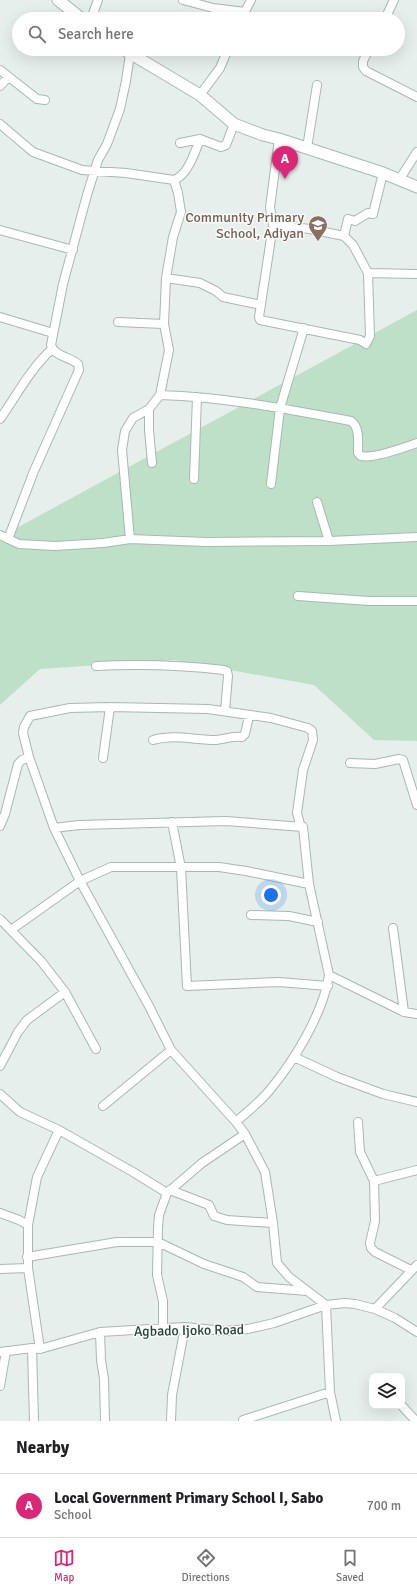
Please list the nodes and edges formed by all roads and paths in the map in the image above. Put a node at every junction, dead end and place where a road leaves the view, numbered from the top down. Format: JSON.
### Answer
{"nodes":[{"id":1,"x":58,"y":0,"type":"edge"},
{"id":2,"x":98,"y":0,"type":"edge"},
{"id":3,"x":182,"y":0,"type":"edge"},
{"id":4,"x":251,"y":0,"type":"edge"},
{"id":5,"x":394,"y":0,"type":"edge"},
{"id":6,"x":73,"y":12,"type":"edge"},
{"id":7,"x":94,"y":12,"type":"edge"},
{"id":8,"x":230,"y":12,"type":"edge"},
{"id":9,"x":245,"y":12,"type":"edge"},
{"id":10,"x":388,"y":12,"type":"edge"},
{"id":11,"x":127,"y":56,"type":"edge"},
{"id":12,"x":134,"y":56,"type":"edge"},
{"id":13,"x":225,"y":56,"type":"edge"},
{"id":14,"x":366,"y":56,"type":"edge"},
{"id":15,"x":0,"y":70,"type":"edge"},
{"id":16,"x":8,"y":78,"type":"junction"},
{"id":17,"x":317,"y":85,"type":"dead end"},
{"id":18,"x":0,"y":86,"type":"edge"},
{"id":19,"x":200,"y":95,"type":"junction"},
{"id":20,"x":417,"y":97,"type":"edge"},
{"id":21,"x":46,"y":100,"type":"dead end"},
{"id":22,"x":0,"y":124,"type":"edge"},
{"id":23,"x":234,"y":124,"type":"junction"},
{"id":24,"x":200,"y":139,"type":"junction"},
{"id":25,"x":279,"y":139,"type":"junction"},
{"id":26,"x":180,"y":143,"type":"dead end"},
{"id":27,"x":307,"y":148,"type":"junction"},
{"id":28,"x":417,"y":152,"type":"edge"},
{"id":29,"x":96,"y":171,"type":"junction"},
{"id":30,"x":383,"y":173,"type":"junction"},
{"id":31,"x":174,"y":180,"type":"junction"},
{"id":32,"x":399,"y":180,"type":"junction"},
{"id":33,"x":417,"y":187,"type":"edge"},
{"id":34,"x":273,"y":225,"type":"junction"},
{"id":35,"x":0,"y":230,"type":"edge"},
{"id":36,"x":344,"y":236,"type":"junction"},
{"id":37,"x":73,"y":250,"type":"junction"},
{"id":38,"x":368,"y":273,"type":"junction"},
{"id":39,"x":417,"y":274,"type":"edge"},
{"id":40,"x":166,"y":278,"type":"junction"},
{"id":41,"x":261,"y":305,"type":"junction"},
{"id":42,"x":0,"y":317,"type":"edge"},
{"id":43,"x":118,"y":322,"type":"dead end"},
{"id":44,"x":164,"y":324,"type":"junction"},
{"id":45,"x":304,"y":328,"type":"junction"},
{"id":46,"x":53,"y":333,"type":"junction"},
{"id":47,"x":52,"y":349,"type":"junction"},
{"id":48,"x":160,"y":395,"type":"junction"},
{"id":49,"x":197,"y":397,"type":"junction"},
{"id":50,"x":280,"y":408,"type":"junction"},
{"id":51,"x":149,"y":409,"type":"junction"},
{"id":52,"x":0,"y":419,"type":"edge"},
{"id":53,"x":417,"y":443,"type":"edge"},
{"id":54,"x":152,"y":463,"type":"dead end"},
{"id":55,"x":194,"y":479,"type":"dead end"},
{"id":56,"x":271,"y":484,"type":"dead end"},
{"id":57,"x":317,"y":502,"type":"dead end"},
{"id":58,"x":0,"y":535,"type":"edge"},
{"id":59,"x":417,"y":537,"type":"edge"},
{"id":60,"x":8,"y":539,"type":"junction"},
{"id":61,"x":130,"y":539,"type":"junction"},
{"id":62,"x":329,"y":541,"type":"junction"},
{"id":63,"x":298,"y":596,"type":"dead end"},
{"id":64,"x":417,"y":601,"type":"edge"},
{"id":65,"x":96,"y":666,"type":"dead end"},
{"id":66,"x":110,"y":707,"type":"junction"},
{"id":67,"x":225,"y":711,"type":"junction"},
{"id":68,"x":249,"y":716,"type":"junction"},
{"id":69,"x":153,"y":740,"type":"dead end"},
{"id":70,"x":30,"y":757,"type":"junction"},
{"id":71,"x":103,"y":758,"type":"dead end"},
{"id":72,"x":350,"y":762,"type":"dead end"},
{"id":73,"x":417,"y":805,"type":"edge"},
{"id":74,"x":172,"y":822,"type":"junction"},
{"id":75,"x":0,"y":826,"type":"edge"},
{"id":76,"x":304,"y":827,"type":"junction"},
{"id":77,"x":54,"y":828,"type":"junction"},
{"id":78,"x":181,"y":868,"type":"junction"},
{"id":79,"x":80,"y":881,"type":"junction"},
{"id":80,"x":309,"y":884,"type":"junction"},
{"id":81,"x":251,"y":915,"type":"dead end"},
{"id":82,"x":0,"y":919,"type":"edge"},
{"id":83,"x":318,"y":922,"type":"junction"},
{"id":84,"x":393,"y":928,"type":"dead end"},
{"id":85,"x":11,"y":930,"type":"junction"},
{"id":86,"x":330,"y":975,"type":"junction"},
{"id":87,"x":328,"y":986,"type":"junction"},
{"id":88,"x":65,"y":992,"type":"junction"},
{"id":89,"x":404,"y":1012,"type":"junction"},
{"id":90,"x":417,"y":1014,"type":"edge"},
{"id":91,"x":96,"y":1048,"type":"dead end"},
{"id":92,"x":171,"y":1050,"type":"junction"},
{"id":93,"x":294,"y":1057,"type":"junction"},
{"id":94,"x":0,"y":1066,"type":"edge"},
{"id":95,"x":0,"y":1094,"type":"edge"},
{"id":96,"x":417,"y":1102,"type":"edge"},
{"id":97,"x":103,"y":1106,"type":"dead end"},
{"id":98,"x":236,"y":1122,"type":"junction"},
{"id":99,"x":358,"y":1122,"type":"dead end"},
{"id":100,"x":59,"y":1130,"type":"junction"},
{"id":101,"x":245,"y":1134,"type":"junction"},
{"id":102,"x":417,"y":1170,"type":"edge"},
{"id":103,"x":374,"y":1180,"type":"junction"},
{"id":104,"x":168,"y":1191,"type":"junction"},
{"id":105,"x":0,"y":1213,"type":"edge"},
{"id":106,"x":273,"y":1223,"type":"junction"},
{"id":107,"x":28,"y":1225,"type":"junction"},
{"id":108,"x":158,"y":1242,"type":"junction"},
{"id":109,"x":27,"y":1257,"type":"junction"},
{"id":110,"x":414,"y":1267,"type":"edge"},
{"id":111,"x":28,"y":1268,"type":"junction"},
{"id":112,"x":0,"y":1269,"type":"edge"},
{"id":113,"x":308,"y":1292,"type":"junction"},
{"id":114,"x":326,"y":1305,"type":"junction"},
{"id":115,"x":375,"y":1309,"type":"junction"},
{"id":116,"x":185,"y":1327,"type":"junction"},
{"id":117,"x":163,"y":1329,"type":"junction"},
{"id":118,"x":100,"y":1332,"type":"junction"},
{"id":119,"x":417,"y":1332,"type":"edge"},
{"id":120,"x":36,"y":1348,"type":"junction"},
{"id":121,"x":3,"y":1352,"type":"edge"},
{"id":122,"x":0,"y":1386,"type":"edge"},
{"id":123,"x":330,"y":1392,"type":"junction"},
{"id":124,"x":405,"y":1409,"type":"edge"},
{"id":125,"x":243,"y":1420,"type":"edge"},
{"id":126,"x":34,"y":1421,"type":"edge"},
{"id":127,"x":105,"y":1421,"type":"edge"},
{"id":128,"x":171,"y":1421,"type":"edge"},
{"id":129,"x":336,"y":1421,"type":"edge"},
{"id":130,"x":416,"y":1421,"type":"edge"}],
"edges":[{"from":1,"to":6,"type":"main road"},
{"from":2,"to":7,"type":"street"},
{"from":3,"to":8,"type":"street"},
{"from":4,"to":9,"type":"street"},
{"from":5,"to":10,"type":"street"},
{"from":11,"to":29,"type":"street"},
{"from":12,"to":19,"type":"main road"},
{"from":13,"to":19,"type":"street"},
{"from":14,"to":20,"type":"street"},
{"from":15,"to":16,"type":"street"},
{"from":16,"to":18,"type":"street"},
{"from":16,"to":21,"type":"street"},
{"from":17,"to":27,"type":"street"},
{"from":19,"to":23,"type":"main road"},
{"from":22,"to":29,"type":"street"},
{"from":23,"to":24,"type":"street"},
{"from":23,"to":25,"type":"main road"},
{"from":24,"to":26,"type":"street"},
{"from":24,"to":31,"type":"street"},
{"from":25,"to":27,"type":"main road"},
{"from":25,"to":34,"type":"street"},
{"from":27,"to":30,"type":"main road"},
{"from":28,"to":32,"type":"street"},
{"from":29,"to":31,"type":"street"},
{"from":29,"to":37,"type":"street"},
{"from":30,"to":32,"type":"main road"},
{"from":30,"to":36,"type":"street"},
{"from":31,"to":40,"type":"street"},
{"from":32,"to":33,"type":"main road"},
{"from":34,"to":36,"type":"street"},
{"from":34,"to":41,"type":"street"},
{"from":35,"to":37,"type":"street"},
{"from":36,"to":38,"type":"street"},
{"from":37,"to":46,"type":"street"},
{"from":38,"to":39,"type":"street"},
{"from":38,"to":45,"type":"street"},
{"from":40,"to":41,"type":"street"},
{"from":40,"to":44,"type":"street"},
{"from":41,"to":45,"type":"street"},
{"from":42,"to":46,"type":"street"},
{"from":43,"to":44,"type":"street"},
{"from":44,"to":48,"type":"street"},
{"from":45,"to":50,"type":"street"},
{"from":46,"to":47,"type":"street"},
{"from":47,"to":52,"type":"street"},
{"from":47,"to":60,"type":"street"},
{"from":48,"to":49,"type":"street"},
{"from":48,"to":51,"type":"street"},
{"from":49,"to":50,"type":"street"},
{"from":49,"to":55,"type":"street"},
{"from":50,"to":53,"type":"street"},
{"from":50,"to":56,"type":"street"},
{"from":51,"to":54,"type":"street"},
{"from":51,"to":61,"type":"street"},
{"from":57,"to":62,"type":"street"},
{"from":58,"to":60,"type":"street"},
{"from":59,"to":62,"type":"street"},
{"from":60,"to":61,"type":"street"},
{"from":61,"to":62,"type":"street"},
{"from":63,"to":64,"type":"street"},
{"from":65,"to":67,"type":"street"},
{"from":66,"to":67,"type":"street"},
{"from":66,"to":70,"type":"street"},
{"from":66,"to":71,"type":"street"},
{"from":67,"to":68,"type":"street"},
{"from":68,"to":69,"type":"street"},
{"from":68,"to":76,"type":"street"},
{"from":70,"to":75,"type":"street"},
{"from":70,"to":77,"type":"street"},
{"from":72,"to":73,"type":"street"},
{"from":74,"to":76,"type":"street"},
{"from":74,"to":77,"type":"street"},
{"from":74,"to":78,"type":"street"},
{"from":76,"to":80,"type":"street"},
{"from":77,"to":79,"type":"street"},
{"from":78,"to":79,"type":"street"},
{"from":78,"to":80,"type":"street"},
{"from":78,"to":87,"type":"street"},
{"from":79,"to":85,"type":"street"},
{"from":79,"to":92,"type":"street"},
{"from":80,"to":83,"type":"street"},
{"from":81,"to":83,"type":"street"},
{"from":82,"to":85,"type":"street"},
{"from":83,"to":86,"type":"street"},
{"from":84,"to":89,"type":"street"},
{"from":85,"to":88,"type":"street"},
{"from":86,"to":87,"type":"street"},
{"from":86,"to":89,"type":"street"},
{"from":87,"to":93,"type":"street"},
{"from":88,"to":91,"type":"street"},
{"from":88,"to":94,"type":"street"},
{"from":89,"to":90,"type":"street"},
{"from":92,"to":97,"type":"street"},
{"from":92,"to":98,"type":"street"},
{"from":93,"to":96,"type":"street"},
{"from":93,"to":98,"type":"street"},
{"from":95,"to":100,"type":"street"},
{"from":98,"to":101,"type":"street"},
{"from":99,"to":103,"type":"street"},
{"from":100,"to":104,"type":"street"},
{"from":100,"to":107,"type":"street"},
{"from":101,"to":104,"type":"street"},
{"from":101,"to":106,"type":"street"},
{"from":102,"to":103,"type":"street"},
{"from":103,"to":110,"type":"street"},
{"from":104,"to":106,"type":"street"},
{"from":104,"to":108,"type":"street"},
{"from":105,"to":107,"type":"street"},
{"from":106,"to":113,"type":"street"},
{"from":107,"to":109,"type":"street"},
{"from":108,"to":109,"type":"street"},
{"from":108,"to":113,"type":"street"},
{"from":108,"to":117,"type":"street"},
{"from":109,"to":111,"type":"street"},
{"from":110,"to":115,"type":"street"},
{"from":111,"to":112,"type":"street"},
{"from":111,"to":120,"type":"street"},
{"from":113,"to":114,"type":"street"},
{"from":114,"to":115,"type":"street","name":"Agbado Ijoko Road"},
{"from":114,"to":116,"type":"street","name":"Agbado Ijoko Road"},
{"from":114,"to":123,"type":"street"},
{"from":115,"to":119,"type":"street","name":"Agbado Ijoko Road"},
{"from":116,"to":117,"type":"street","name":"Agbado Ijoko Road"},
{"from":116,"to":128,"type":"street"},
{"from":117,"to":118,"type":"street","name":"Agbado Ijoko Road"},
{"from":118,"to":120,"type":"street","name":"Agbado Ijoko Road"},
{"from":118,"to":127,"type":"street"},
{"from":120,"to":121,"type":"street","name":"Agbado Ijoko Road"},
{"from":120,"to":126,"type":"street"},
{"from":121,"to":122,"type":"street"},
{"from":123,"to":125,"type":"street"},
{"from":123,"to":129,"type":"street"},
{"from":124,"to":130,"type":"street"}]}
